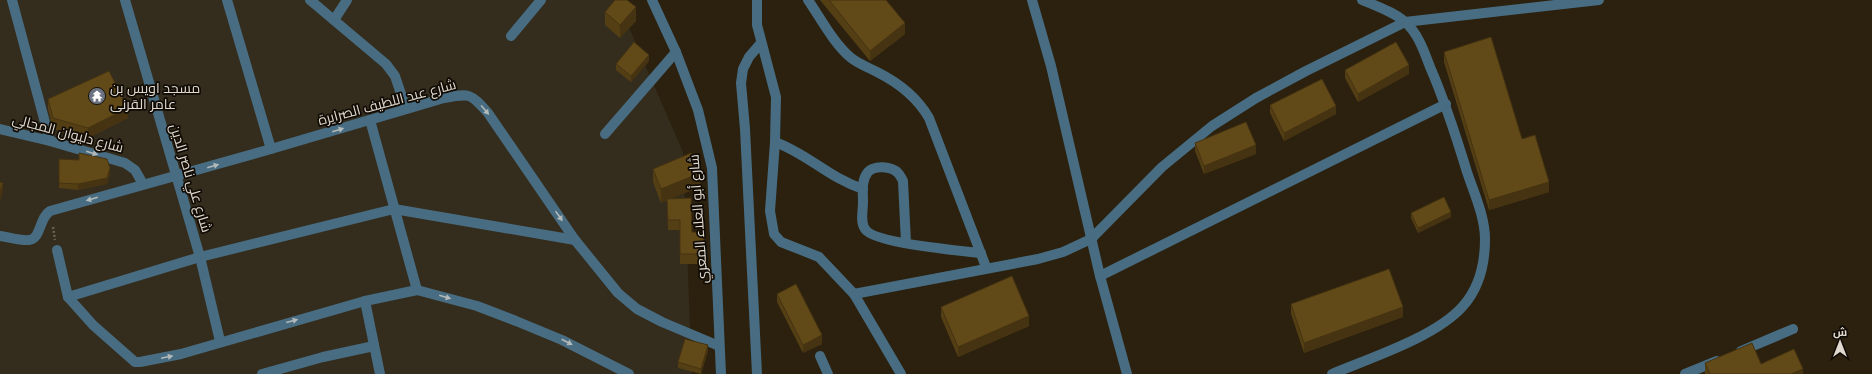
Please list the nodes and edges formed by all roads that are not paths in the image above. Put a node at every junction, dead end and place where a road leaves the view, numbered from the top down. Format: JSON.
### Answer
{"nodes":[{"id":1,"x":12,"y":0,"type":"edge"},
{"id":2,"x":125,"y":0,"type":"edge"},
{"id":3,"x":227,"y":0,"type":"edge"},
{"id":4,"x":310,"y":0,"type":"edge"},
{"id":5,"x":347,"y":0,"type":"edge"},
{"id":6,"x":541,"y":0,"type":"edge"},
{"id":7,"x":652,"y":0,"type":"edge"},
{"id":8,"x":758,"y":0,"type":"edge"},
{"id":9,"x":808,"y":0,"type":"edge"},
{"id":10,"x":1032,"y":0,"type":"edge"},
{"id":11,"x":1362,"y":0,"type":"edge"},
{"id":12,"x":1599,"y":0,"type":"edge"},
{"id":13,"x":334,"y":20,"type":"junction"},
{"id":14,"x":1405,"y":22,"type":"junction"},
{"id":15,"x":511,"y":36,"type":"dead end"},
{"id":16,"x":761,"y":43,"type":"junction"},
{"id":17,"x":676,"y":52,"type":"junction"},
{"id":18,"x":1446,"y":104,"type":"junction"},
{"id":19,"x":406,"y":110,"type":"junction"},
{"id":20,"x":370,"y":120,"type":"junction"},
{"id":21,"x":0,"y":129,"type":"edge"},
{"id":22,"x":605,"y":134,"type":"dead end"},
{"id":23,"x":50,"y":141,"type":"junction"},
{"id":24,"x":775,"y":142,"type":"junction"},
{"id":25,"x":271,"y":149,"type":"junction"},
{"id":26,"x":175,"y":177,"type":"junction"},
{"id":27,"x":143,"y":184,"type":"junction"},
{"id":28,"x":863,"y":189,"type":"junction"},
{"id":29,"x":394,"y":209,"type":"junction"},
{"id":30,"x":0,"y":236,"type":"edge"},
{"id":31,"x":1091,"y":239,"type":"junction"},
{"id":32,"x":575,"y":240,"type":"junction"},
{"id":33,"x":906,"y":243,"type":"junction"},
{"id":34,"x":57,"y":250,"type":"road end"},
{"id":35,"x":981,"y":253,"type":"junction"},
{"id":36,"x":200,"y":257,"type":"junction"},
{"id":37,"x":986,"y":267,"type":"junction"},
{"id":38,"x":1100,"y":276,"type":"junction"},
{"id":39,"x":417,"y":290,"type":"junction"},
{"id":40,"x":854,"y":294,"type":"junction"},
{"id":41,"x":68,"y":297,"type":"junction"},
{"id":42,"x":365,"y":302,"type":"junction"},
{"id":43,"x":1793,"y":329,"type":"dead end"},
{"id":44,"x":220,"y":341,"type":"junction"},
{"id":45,"x":374,"y":346,"type":"junction"},
{"id":46,"x":719,"y":346,"type":"junction"},
{"id":47,"x":820,"y":356,"type":"dead end"},
{"id":48,"x":262,"y":374,"type":"edge"},
{"id":49,"x":380,"y":374,"type":"edge"},
{"id":50,"x":629,"y":374,"type":"edge"},
{"id":51,"x":721,"y":374,"type":"edge"},
{"id":52,"x":757,"y":374,"type":"edge"},
{"id":53,"x":828,"y":374,"type":"edge"},
{"id":54,"x":901,"y":374,"type":"edge"},
{"id":55,"x":1127,"y":374,"type":"edge"},
{"id":56,"x":1332,"y":374,"type":"edge"},
{"id":57,"x":1685,"y":374,"type":"edge"}],
"edges":[{"from":1,"to":23,"type":"street"},
{"from":2,"to":26,"type":"street","name":"شارع علي ناصر الدين"},
{"from":3,"to":25,"type":"street"},
{"from":4,"to":13,"type":"street"},
{"from":5,"to":13,"type":"street"},
{"from":6,"to":15,"type":"street"},
{"from":7,"to":17,"type":"street","name":"شارع أبو العلاء المعري"},
{"from":8,"to":16,"type":"street"},
{"from":9,"to":35,"type":"street"},
{"from":10,"to":31,"type":"street"},
{"from":11,"to":14,"type":"street"},
{"from":12,"to":14,"type":"street"},
{"from":13,"to":19,"type":"street"},
{"from":14,"to":18,"type":"street"},
{"from":14,"to":31,"type":"street"},
{"from":16,"to":24,"type":"street"},
{"from":16,"to":52,"type":"street"},
{"from":17,"to":22,"type":"street"},
{"from":17,"to":46,"type":"street","name":"شارع أبو العلاء المعري"},
{"from":18,"to":38,"type":"street"},
{"from":18,"to":56,"type":"street"},
{"from":19,"to":20,"type":"street","name":"شارع عبد اللطيف الصرايرة"},
{"from":19,"to":32,"type":"street","name":"شارع عبد اللطيف الصرايرة","one_way":true},
{"from":25,"to":20,"type":"street","name":"شارع عبد اللطيف الصرايرة","one_way":true},
{"from":20,"to":29,"type":"street"},
{"from":21,"to":23,"type":"street","name":"شارع دليوان المجالي"},
{"from":23,"to":27,"type":"street","name":"شارع دليوان المجالي","one_way":true},
{"from":24,"to":28,"type":"street"},
{"from":24,"to":40,"type":"street"},
{"from":26,"to":25,"type":"street","name":"شارع عبد اللطيف الصرايرة","one_way":true},
{"from":26,"to":27,"type":"street","name":"شارع عبد اللطيف الصرايرة"},
{"from":26,"to":36,"type":"street","name":"شارع علي ناصر الدين"},
{"from":27,"to":30,"type":"street","name":"شارع عبد اللطيف الصرايرة","one_way":true},
{"from":28,"to":33,"type":"street"},
{"from":28,"to":33,"type":"street"},
{"from":29,"to":32,"type":"street"},
{"from":29,"to":36,"type":"street"},
{"from":29,"to":39,"type":"street"},
{"from":31,"to":37,"type":"street"},
{"from":31,"to":38,"type":"street"},
{"from":32,"to":46,"type":"street","name":"شارع عبد اللطيف الصرايرة"},
{"from":33,"to":35,"type":"street"},
{"from":34,"to":41,"type":"street"},
{"from":35,"to":37,"type":"street"},
{"from":36,"to":41,"type":"street"},
{"from":36,"to":44,"type":"street","name":"شارع علي ناصر الدين"},
{"from":37,"to":40,"type":"street"},
{"from":38,"to":55,"type":"street"},
{"from":39,"to":42,"type":"street"},
{"from":39,"to":50,"type":"street","one_way":true},
{"from":40,"to":54,"type":"street"},
{"from":41,"to":44,"type":"street","one_way":true},
{"from":44,"to":42,"type":"street","one_way":true},
{"from":42,"to":45,"type":"street"},
{"from":43,"to":57,"type":"street"},
{"from":45,"to":48,"type":"street"},
{"from":45,"to":49,"type":"street"},
{"from":46,"to":51,"type":"street","name":"شارع أبو العلاء المعري"},
{"from":47,"to":53,"type":"street"}]}
